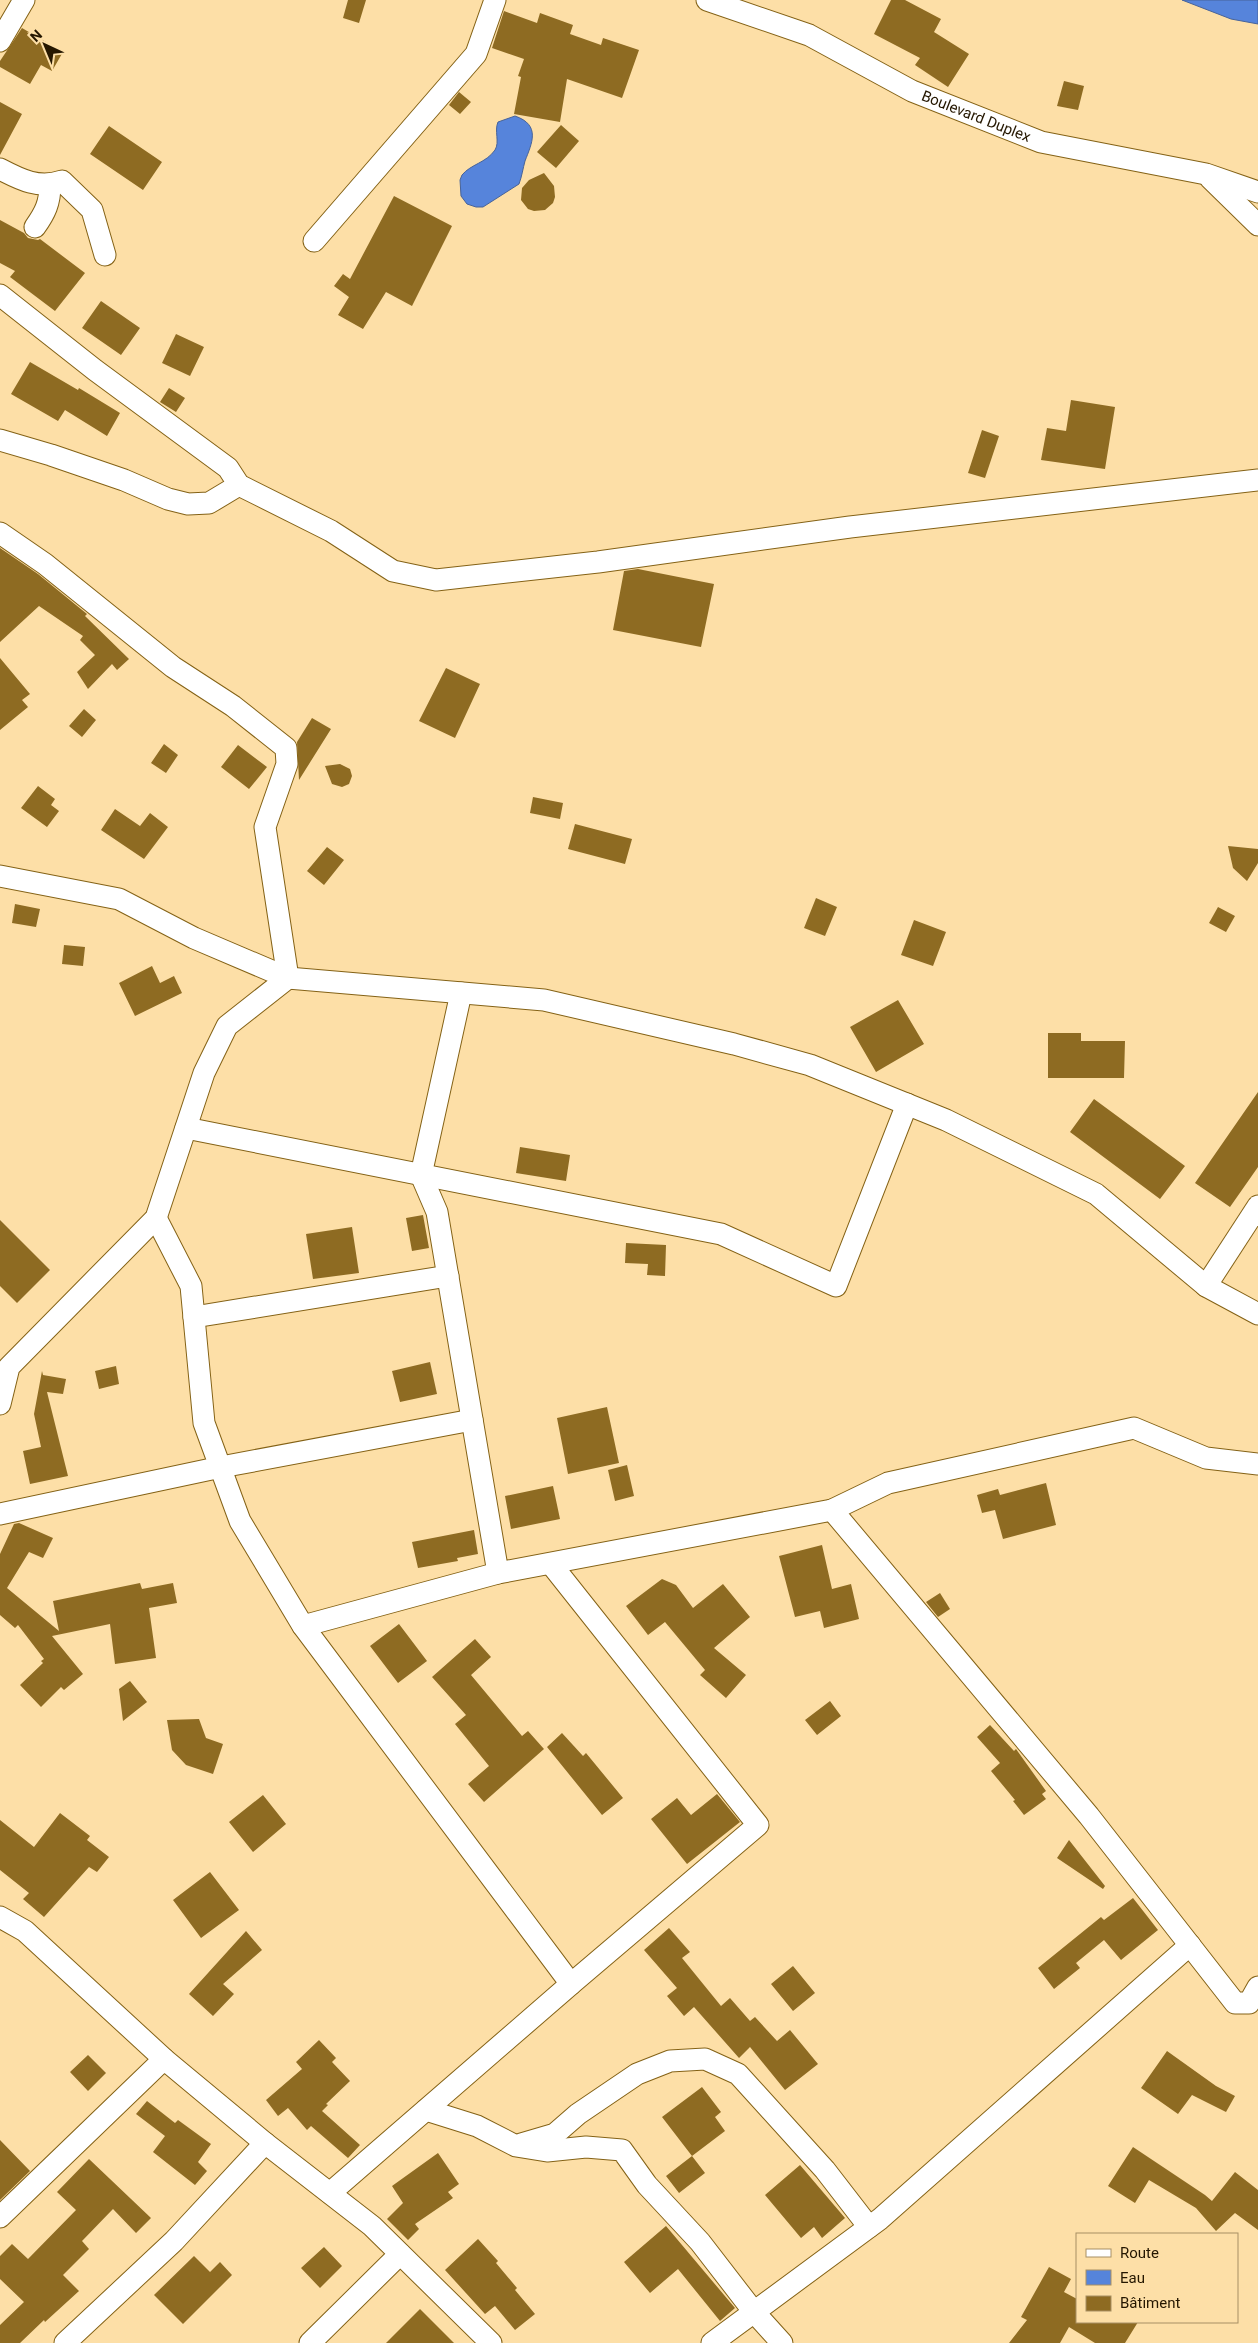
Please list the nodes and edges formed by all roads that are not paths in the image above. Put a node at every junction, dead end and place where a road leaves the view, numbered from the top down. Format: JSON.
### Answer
{"nodes":[{"id":1,"x":24,"y":0,"type":"edge"},
{"id":2,"x":495,"y":0,"type":"edge"},
{"id":3,"x":707,"y":0,"type":"edge"},
{"id":4,"x":0,"y":41,"type":"edge"},
{"id":5,"x":0,"y":169,"type":"edge"},
{"id":6,"x":1206,"y":174,"type":"junction"},
{"id":7,"x":50,"y":185,"type":"junction"},
{"id":8,"x":1258,"y":192,"type":"edge"},
{"id":9,"x":1258,"y":225,"type":"edge"},
{"id":10,"x":34,"y":227,"type":"dead end"},
{"id":11,"x":314,"y":241,"type":"dead end"},
{"id":12,"x":105,"y":255,"type":"dead end"},
{"id":13,"x":0,"y":295,"type":"edge"},
{"id":14,"x":0,"y":440,"type":"edge"},
{"id":15,"x":1258,"y":480,"type":"edge"},
{"id":16,"x":239,"y":485,"type":"junction"},
{"id":17,"x":0,"y":533,"type":"edge"},
{"id":18,"x":0,"y":876,"type":"edge"},
{"id":19,"x":288,"y":978,"type":"junction"},
{"id":20,"x":461,"y":993,"type":"junction"},
{"id":21,"x":907,"y":1104,"type":"junction"},
{"id":22,"x":186,"y":1128,"type":"junction"},
{"id":23,"x":421,"y":1175,"type":"junction"},
{"id":24,"x":1258,"y":1206,"type":"edge"},
{"id":25,"x":156,"y":1218,"type":"junction"},
{"id":26,"x":448,"y":1276,"type":"junction"},
{"id":27,"x":1206,"y":1286,"type":"junction"},
{"id":28,"x":1258,"y":1314,"type":"edge"},
{"id":29,"x":194,"y":1317,"type":"junction"},
{"id":30,"x":0,"y":1404,"type":"edge"},
{"id":31,"x":472,"y":1420,"type":"junction"},
{"id":32,"x":1258,"y":1464,"type":"edge"},
{"id":33,"x":221,"y":1467,"type":"junction"},
{"id":34,"x":832,"y":1510,"type":"junction"},
{"id":35,"x":0,"y":1514,"type":"edge"},
{"id":36,"x":551,"y":1564,"type":"junction"},
{"id":37,"x":498,"y":1573,"type":"junction"},
{"id":38,"x":303,"y":1626,"type":"junction"},
{"id":39,"x":0,"y":1917,"type":"edge"},
{"id":40,"x":1190,"y":1945,"type":"junction"},
{"id":41,"x":571,"y":1984,"type":"junction"},
{"id":42,"x":1258,"y":1987,"type":"edge"},
{"id":43,"x":164,"y":2059,"type":"junction"},
{"id":44,"x":426,"y":2110,"type":"junction"},
{"id":45,"x":265,"y":2143,"type":"junction"},
{"id":46,"x":516,"y":2146,"type":"junction"},
{"id":47,"x":330,"y":2193,"type":"junction"},
{"id":48,"x":0,"y":2216,"type":"edge"},
{"id":49,"x":869,"y":2227,"type":"junction"},
{"id":50,"x":400,"y":2254,"type":"junction"},
{"id":51,"x":754,"y":2312,"type":"junction"},
{"id":52,"x":65,"y":2343,"type":"edge"},
{"id":53,"x":310,"y":2343,"type":"edge"},
{"id":54,"x":491,"y":2343,"type":"edge"},
{"id":55,"x":712,"y":2343,"type":"edge"},
{"id":56,"x":782,"y":2343,"type":"edge"}],
"edges":[{"from":1,"to":4,"type":"street"},
{"from":2,"to":11,"type":"street"},
{"from":3,"to":6,"type":"street","name":"Boulevard Duplex"},
{"from":5,"to":7,"type":"street"},
{"from":6,"to":8,"type":"street","name":"Boulevard Duplex"},
{"from":6,"to":9,"type":"street"},
{"from":7,"to":10,"type":"street"},
{"from":7,"to":12,"type":"street"},
{"from":13,"to":16,"type":"street"},
{"from":14,"to":16,"type":"street"},
{"from":15,"to":16,"type":"street"},
{"from":17,"to":19,"type":"street"},
{"from":18,"to":19,"type":"street"},
{"from":19,"to":20,"type":"street"},
{"from":19,"to":22,"type":"street"},
{"from":20,"to":21,"type":"street"},
{"from":20,"to":23,"type":"street"},
{"from":21,"to":23,"type":"street"},
{"from":21,"to":27,"type":"street"},
{"from":22,"to":23,"type":"street"},
{"from":22,"to":25,"type":"street"},
{"from":23,"to":26,"type":"street"},
{"from":24,"to":27,"type":"street"},
{"from":25,"to":29,"type":"street"},
{"from":25,"to":30,"type":"street"},
{"from":26,"to":29,"type":"street"},
{"from":26,"to":31,"type":"street"},
{"from":27,"to":28,"type":"street"},
{"from":29,"to":33,"type":"street"},
{"from":31,"to":33,"type":"street"},
{"from":31,"to":37,"type":"street"},
{"from":32,"to":34,"type":"street"},
{"from":33,"to":35,"type":"street"},
{"from":33,"to":38,"type":"street"},
{"from":34,"to":36,"type":"street"},
{"from":34,"to":40,"type":"street"},
{"from":36,"to":37,"type":"street"},
{"from":36,"to":41,"type":"street"},
{"from":37,"to":38,"type":"street"},
{"from":38,"to":41,"type":"street"},
{"from":39,"to":43,"type":"street"},
{"from":40,"to":42,"type":"street"},
{"from":40,"to":49,"type":"street"},
{"from":41,"to":44,"type":"street"},
{"from":43,"to":45,"type":"street"},
{"from":43,"to":48,"type":"street"},
{"from":44,"to":46,"type":"street"},
{"from":44,"to":47,"type":"street"},
{"from":45,"to":47,"type":"street"},
{"from":45,"to":52,"type":"street"},
{"from":46,"to":49,"type":"street"},
{"from":46,"to":51,"type":"street"},
{"from":47,"to":50,"type":"street"},
{"from":49,"to":51,"type":"street"},
{"from":50,"to":53,"type":"street"},
{"from":50,"to":54,"type":"street"},
{"from":51,"to":55,"type":"street"},
{"from":51,"to":56,"type":"street"}]}
